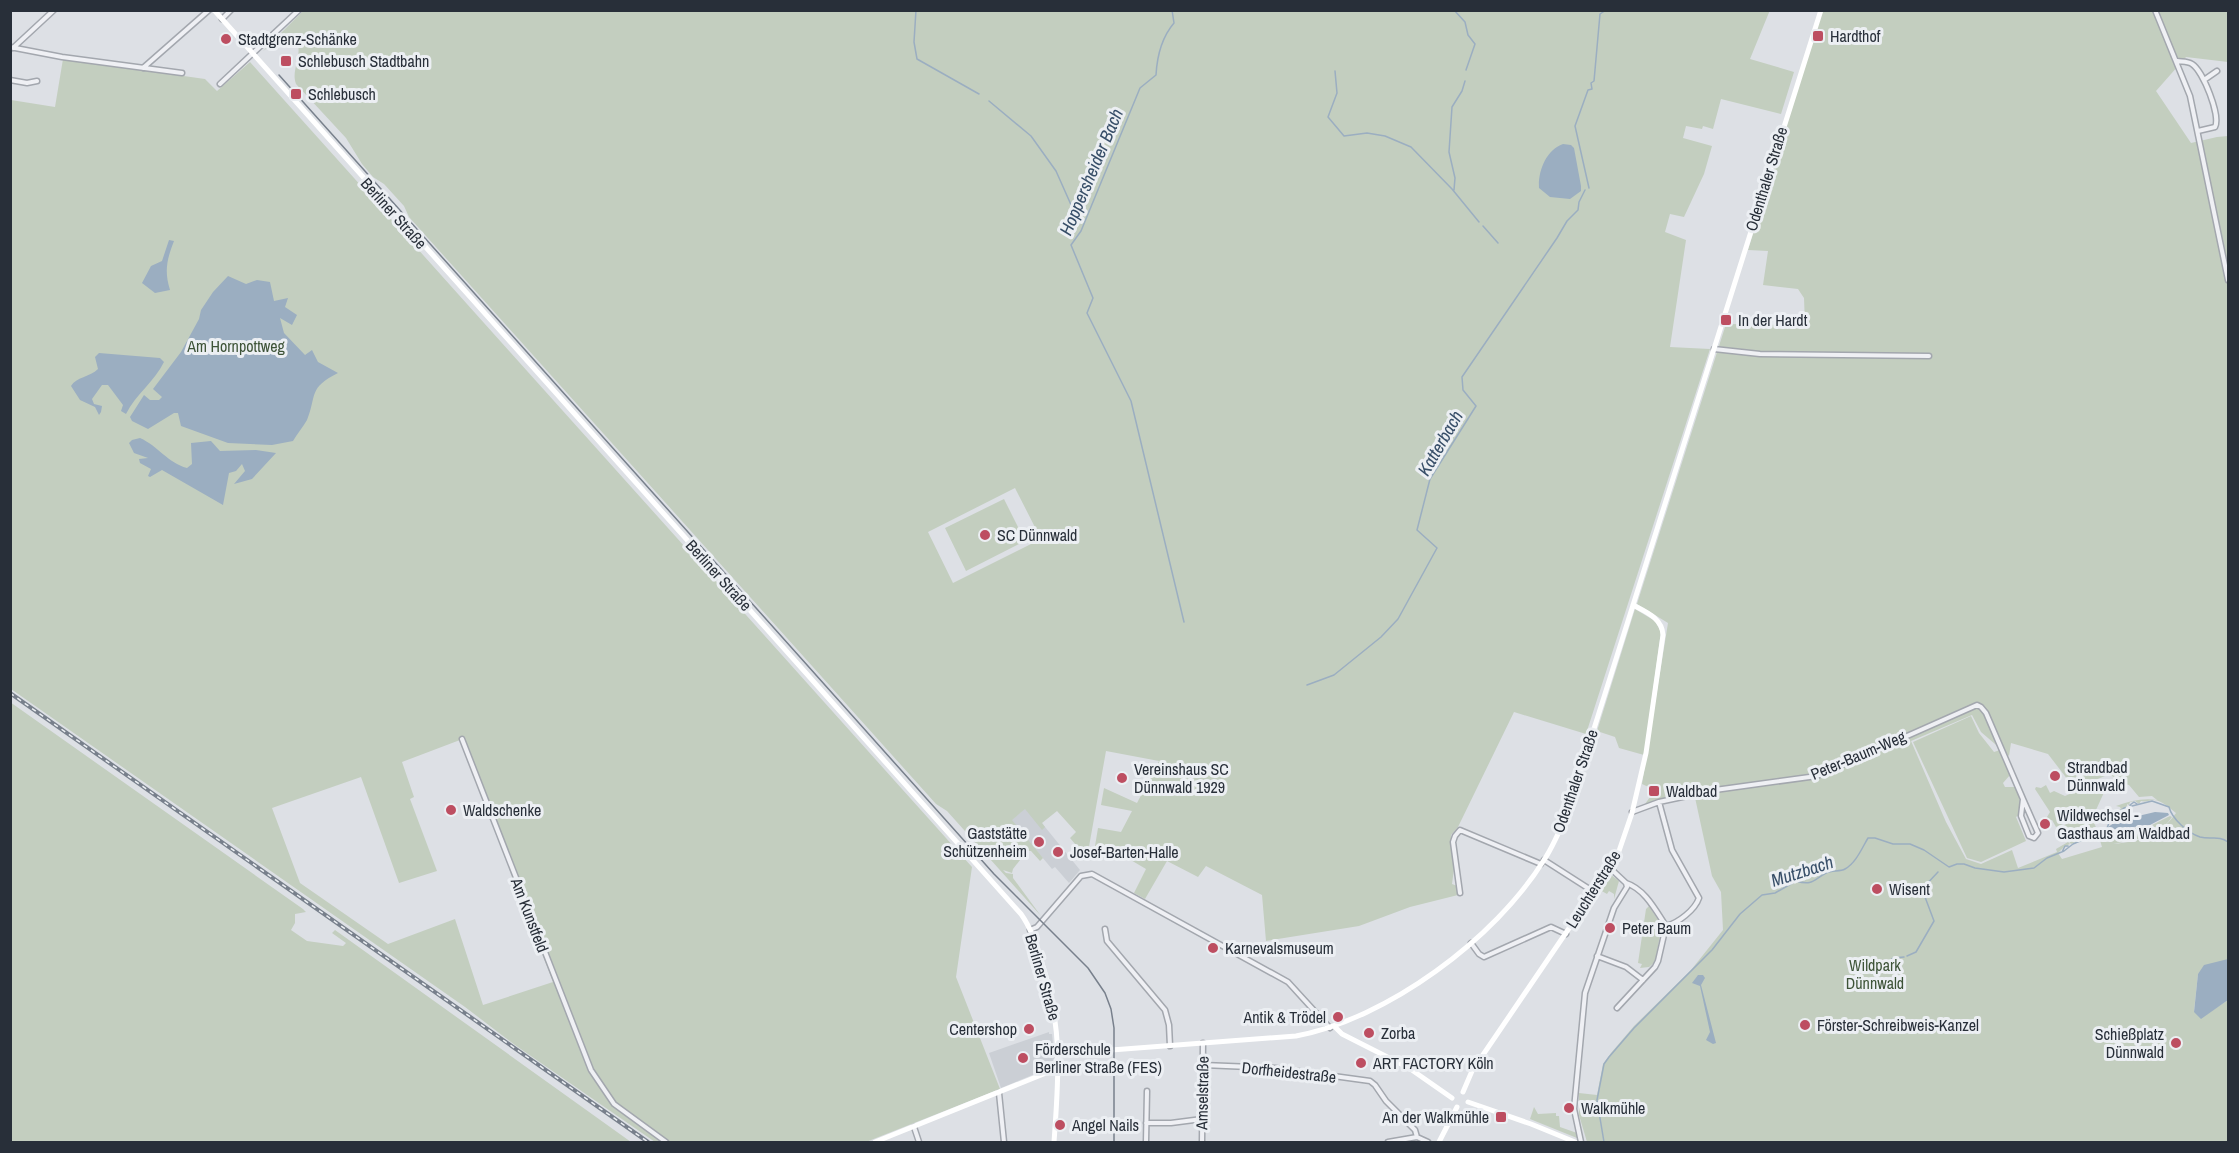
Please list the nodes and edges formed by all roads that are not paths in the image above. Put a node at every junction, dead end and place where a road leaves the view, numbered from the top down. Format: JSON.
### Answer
{"nodes":[{"id":1,"x":54,"y":10,"type":"edge"},
{"id":2,"x":209,"y":10,"type":"edge"},
{"id":3,"x":214,"y":10,"type":"edge"},
{"id":4,"x":231,"y":10,"type":"edge"},
{"id":5,"x":299,"y":10,"type":"edge"},
{"id":6,"x":1821,"y":10,"type":"edge"},
{"id":7,"x":2155,"y":10,"type":"edge"},
{"id":8,"x":221,"y":19,"type":"junction"},
{"id":9,"x":12,"y":48,"type":"edge"},
{"id":10,"x":253,"y":54,"type":"junction"},
{"id":11,"x":2177,"y":61,"type":"junction"},
{"id":12,"x":142,"y":68,"type":"junction"},
{"id":13,"x":2217,"y":71,"type":"dead end"},
{"id":14,"x":182,"y":73,"type":"dead end"},
{"id":15,"x":10,"y":80,"type":"edge"},
{"id":16,"x":2204,"y":80,"type":"junction"},
{"id":17,"x":37,"y":81,"type":"dead end"},
{"id":18,"x":220,"y":84,"type":"dead end"},
{"id":19,"x":2198,"y":131,"type":"junction"},
{"id":20,"x":2229,"y":280,"type":"edge"},
{"id":21,"x":1714,"y":349,"type":"junction"},
{"id":22,"x":1929,"y":356,"type":"dead end"},
{"id":23,"x":1633,"y":605,"type":"junction"},
{"id":24,"x":462,"y":739,"type":"dead end"},
{"id":25,"x":2023,"y":799,"type":"junction"},
{"id":26,"x":1659,"y":802,"type":"junction"},
{"id":27,"x":1632,"y":813,"type":"junction"},
{"id":28,"x":1543,"y":862,"type":"junction"},
{"id":29,"x":1610,"y":868,"type":"junction"},
{"id":30,"x":1626,"y":883,"type":"junction"},
{"id":31,"x":1460,"y":892,"type":"dead end"},
{"id":32,"x":1594,"y":892,"type":"junction"},
{"id":33,"x":1666,"y":927,"type":"junction"},
{"id":34,"x":1105,"y":929,"type":"dead end"},
{"id":35,"x":1030,"y":930,"type":"junction"},
{"id":36,"x":1566,"y":934,"type":"junction"},
{"id":37,"x":1471,"y":943,"type":"junction"},
{"id":38,"x":1598,"y":956,"type":"junction"},
{"id":39,"x":1643,"y":980,"type":"junction"},
{"id":40,"x":1617,"y":1008,"type":"dead end"},
{"id":41,"x":1332,"y":1028,"type":"junction"},
{"id":42,"x":1203,"y":1043,"type":"junction"},
{"id":43,"x":1170,"y":1046,"type":"junction"},
{"id":44,"x":1059,"y":1054,"type":"junction"},
{"id":45,"x":1203,"y":1065,"type":"junction"},
{"id":46,"x":1059,"y":1071,"type":"junction"},
{"id":47,"x":1147,"y":1091,"type":"dead end"},
{"id":48,"x":1463,"y":1092,"type":"junction"},
{"id":49,"x":999,"y":1093,"type":"junction"},
{"id":50,"x":1452,"y":1098,"type":"junction"},
{"id":51,"x":1468,"y":1102,"type":"junction"},
{"id":52,"x":1457,"y":1107,"type":"junction"},
{"id":53,"x":1202,"y":1119,"type":"junction"},
{"id":54,"x":1146,"y":1123,"type":"junction"},
{"id":55,"x":914,"y":1127,"type":"junction"},
{"id":56,"x":1417,"y":1137,"type":"junction"},
{"id":57,"x":666,"y":1143,"type":"edge"},
{"id":58,"x":875,"y":1143,"type":"edge"},
{"id":59,"x":919,"y":1143,"type":"edge"},
{"id":60,"x":1004,"y":1143,"type":"edge"},
{"id":61,"x":1054,"y":1143,"type":"edge"},
{"id":62,"x":1146,"y":1143,"type":"edge"},
{"id":63,"x":1202,"y":1143,"type":"edge"},
{"id":64,"x":1388,"y":1143,"type":"edge"},
{"id":65,"x":1428,"y":1143,"type":"edge"},
{"id":66,"x":1439,"y":1143,"type":"edge"},
{"id":67,"x":1575,"y":1143,"type":"edge"},
{"id":68,"x":1581,"y":1143,"type":"edge"}],
"edges":[{"from":1,"to":9,"type":"street"},
{"from":2,"to":12,"type":"street"},
{"from":3,"to":8,"type":"main road","name":"Berliner Straße"},
{"from":4,"to":8,"type":"street"},
{"from":5,"to":10,"type":"street"},
{"from":6,"to":21,"type":"main road","name":"Odenthaler Straße"},
{"from":7,"to":11,"type":"street"},
{"from":8,"to":10,"type":"main road","name":"Berliner Straße"},
{"from":9,"to":12,"type":"street"},
{"from":10,"to":18,"type":"street"},
{"from":10,"to":35,"type":"main road","name":"Berliner Straße"},
{"from":11,"to":16,"type":"street"},
{"from":11,"to":19,"type":"street"},
{"from":12,"to":14,"type":"street"},
{"from":13,"to":16,"type":"street"},
{"from":15,"to":17,"type":"street"},
{"from":16,"to":19,"type":"street"},
{"from":19,"to":20,"type":"street"},
{"from":21,"to":22,"type":"street"},
{"from":21,"to":23,"type":"main road","name":"Odenthaler Straße"},
{"from":23,"to":27,"type":"main road","name":"Leuchterstraße"},
{"from":23,"to":28,"type":"main road","name":"Odenthaler Straße"},
{"from":24,"to":57,"type":"street","name":"Am Kunstfeld"},
{"from":25,"to":25,"type":"street","name":"Peter-Baum-Weg"},
{"from":25,"to":26,"type":"street","name":"Peter-Baum-Weg"},
{"from":26,"to":27,"type":"street","name":"Peter-Baum-Weg"},
{"from":26,"to":33,"type":"street"},
{"from":27,"to":29,"type":"main road","name":"Leuchterstraße"},
{"from":28,"to":31,"type":"street"},
{"from":28,"to":32,"type":"street"},
{"from":28,"to":37,"type":"main road","name":"Odenthaler Straße"},
{"from":29,"to":30,"type":"street"},
{"from":29,"to":32,"type":"main road","name":"Leuchterstraße"},
{"from":30,"to":33,"type":"street"},
{"from":30,"to":38,"type":"street"},
{"from":32,"to":36,"type":"main road","name":"Leuchterstraße"},
{"from":33,"to":39,"type":"street"},
{"from":34,"to":43,"type":"street"},
{"from":35,"to":41,"type":"street"},
{"from":35,"to":44,"type":"main road","name":"Berliner Straße"},
{"from":36,"to":37,"type":"street"},
{"from":36,"to":48,"type":"main road","name":"Leuchterstraße"},
{"from":37,"to":41,"type":"main road","name":"Odenthaler Straße"},
{"from":38,"to":39,"type":"street"},
{"from":38,"to":68,"type":"street"},
{"from":39,"to":40,"type":"street"},
{"from":41,"to":42,"type":"main road","name":"Odenthaler Straße"},
{"from":41,"to":50,"type":"main road"},
{"from":42,"to":43,"type":"main road","name":"Odenthaler Straße"},
{"from":42,"to":45,"type":"street","name":"Amselstraße"},
{"from":43,"to":44,"type":"main road","name":"Odenthaler Straße"},
{"from":44,"to":46,"type":"main road","name":"Berliner Straße"},
{"from":45,"to":53,"type":"street","name":"Amselstraße"},
{"from":45,"to":56,"type":"street","name":"Dorfheidestraße"},
{"from":46,"to":49,"type":"main road"},
{"from":46,"to":61,"type":"main road","name":"Berliner Straße"},
{"from":47,"to":54,"type":"street"},
{"from":48,"to":50,"type":"main road"},
{"from":48,"to":51,"type":"main road"},
{"from":49,"to":55,"type":"main road"},
{"from":49,"to":60,"type":"street"},
{"from":50,"to":52,"type":"main road"},
{"from":51,"to":52,"type":"main road"},
{"from":51,"to":67,"type":"main road"},
{"from":52,"to":66,"type":"main road"},
{"from":53,"to":54,"type":"street"},
{"from":53,"to":63,"type":"street","name":"Amselstraße"},
{"from":54,"to":62,"type":"street"},
{"from":55,"to":58,"type":"main road"},
{"from":55,"to":59,"type":"street"},
{"from":56,"to":64,"type":"street"},
{"from":56,"to":65,"type":"street"}]}
